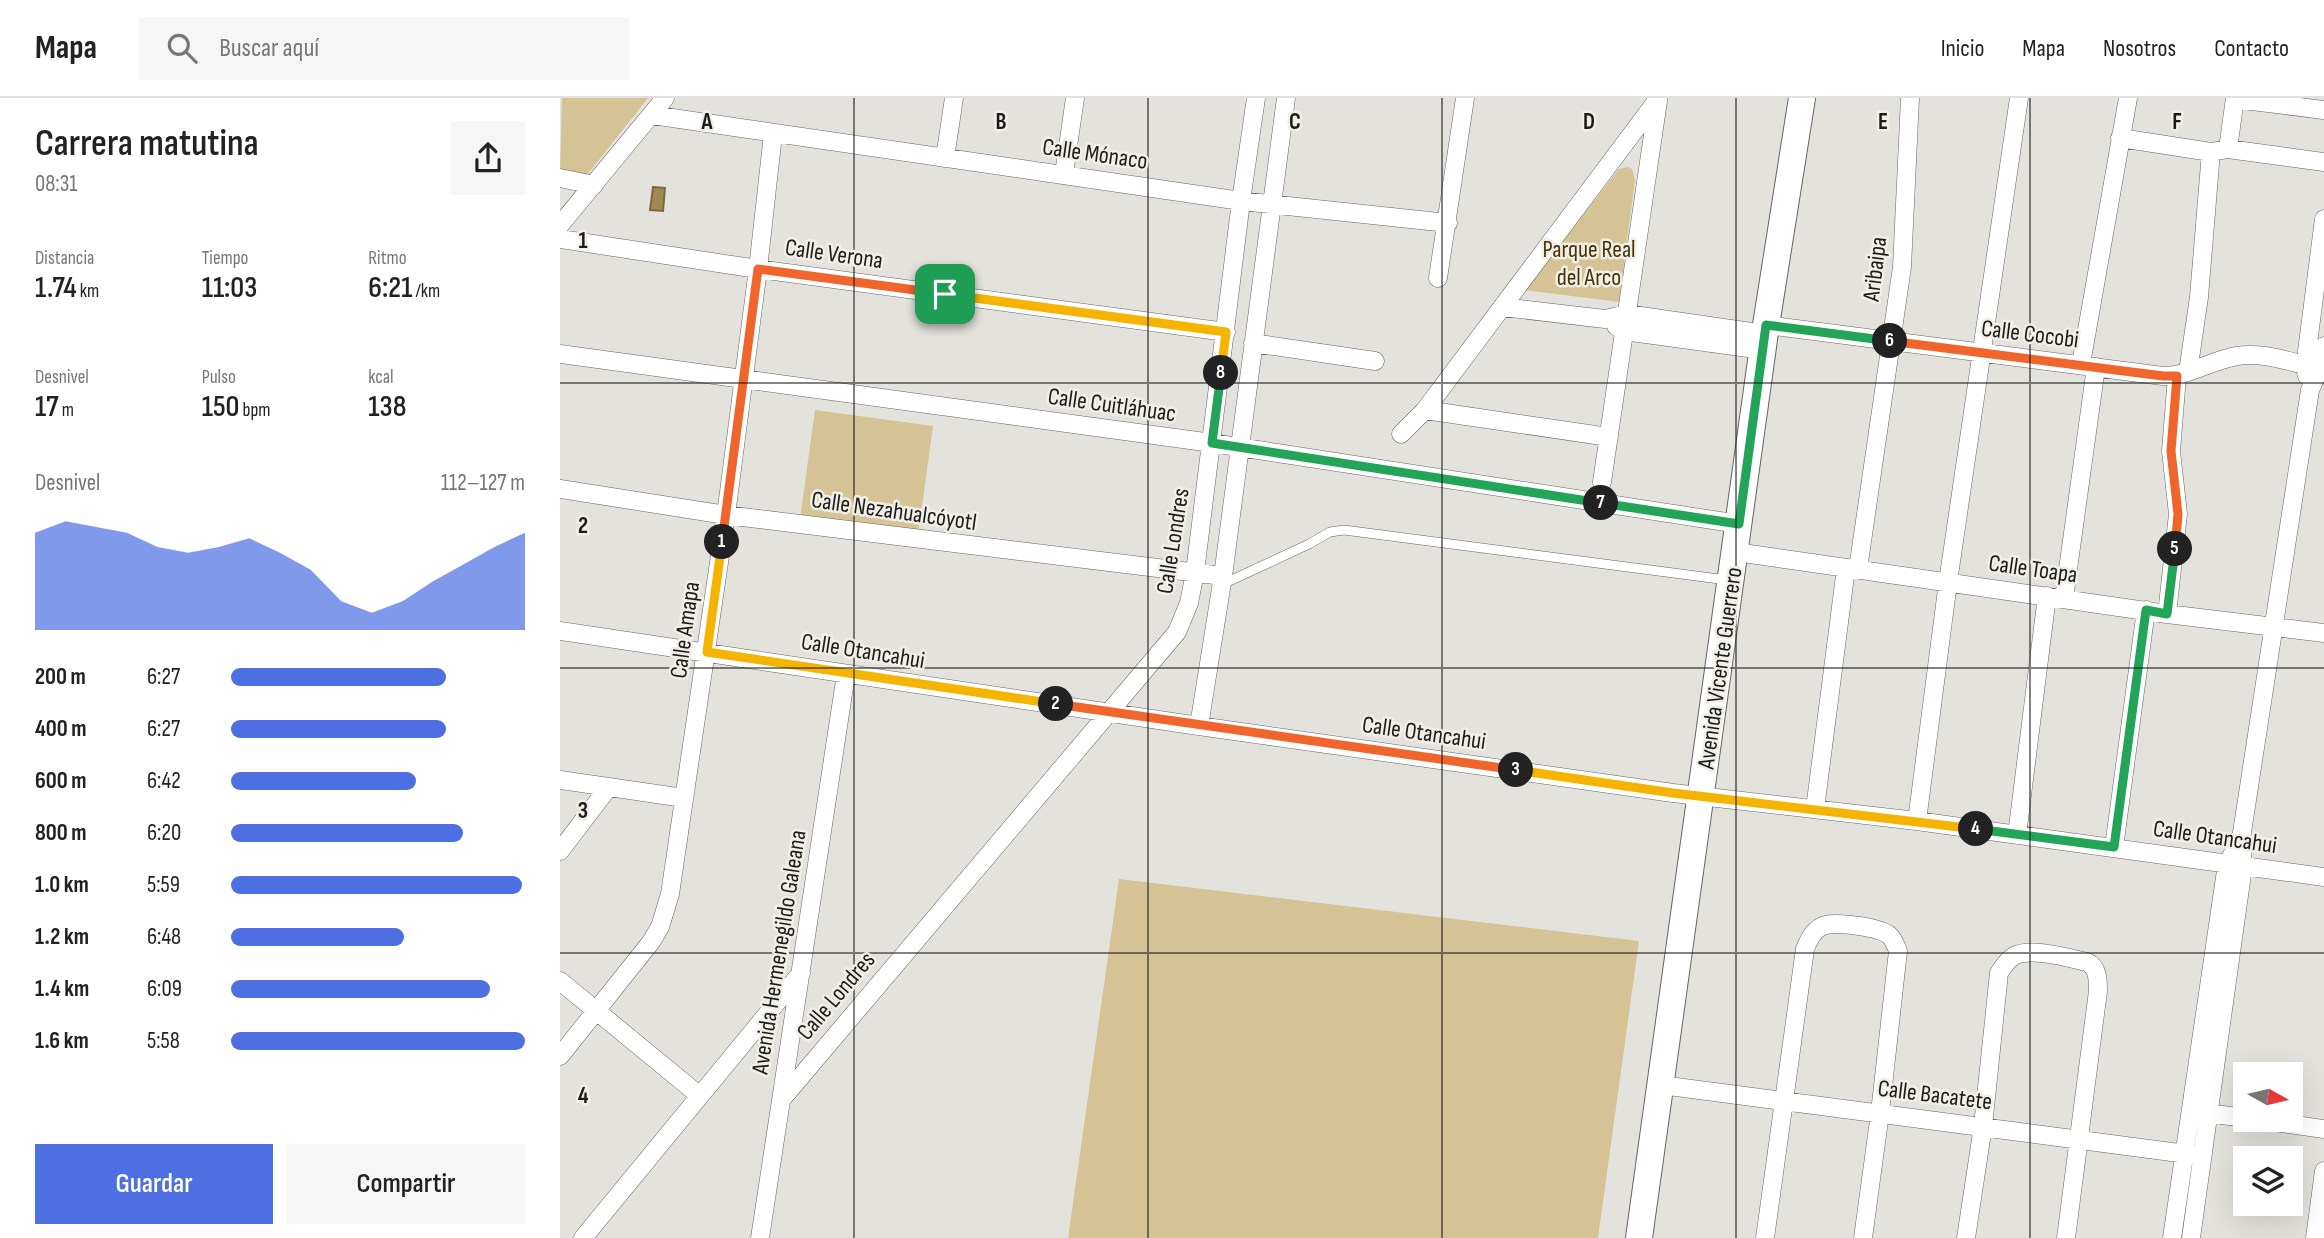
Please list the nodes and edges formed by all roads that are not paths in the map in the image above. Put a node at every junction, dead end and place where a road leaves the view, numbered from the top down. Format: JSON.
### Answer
{"nodes":[{"id":1,"x":665,"y":98,"type":"edge"},
{"id":2,"x":954,"y":98,"type":"edge"},
{"id":3,"x":1075,"y":98,"type":"edge"},
{"id":4,"x":1256,"y":98,"type":"edge"},
{"id":5,"x":1286,"y":98,"type":"edge"},
{"id":6,"x":1465,"y":98,"type":"edge"},
{"id":7,"x":1802,"y":98,"type":"edge"},
{"id":8,"x":1910,"y":98,"type":"edge"},
{"id":9,"x":2019,"y":98,"type":"edge"},
{"id":10,"x":2128,"y":98,"type":"edge"},
{"id":11,"x":2235,"y":98,"type":"edge"},
{"id":12,"x":1658,"y":99,"type":"edge"},
{"id":13,"x":2324,"y":110,"type":"edge"},
{"id":14,"x":652,"y":116,"type":"junction"},
{"id":15,"x":773,"y":134,"type":"junction"},
{"id":16,"x":2120,"y":138,"type":"junction"},
{"id":17,"x":2219,"y":150,"type":"junction"},
{"id":18,"x":945,"y":158,"type":"junction"},
{"id":19,"x":2324,"y":162,"type":"edge"},
{"id":20,"x":1064,"y":174,"type":"junction"},
{"id":21,"x":560,"y":178,"type":"edge"},
{"id":22,"x":594,"y":185,"type":"junction"},
{"id":23,"x":1241,"y":201,"type":"junction"},
{"id":24,"x":1271,"y":204,"type":"junction"},
{"id":25,"x":2324,"y":219,"type":"edge"},
{"id":26,"x":1448,"y":223,"type":"junction"},
{"id":27,"x":560,"y":225,"type":"edge"},
{"id":28,"x":560,"y":239,"type":"edge"},
{"id":29,"x":758,"y":269,"type":"junction"},
{"id":30,"x":1438,"y":278,"type":"dead end"},
{"id":31,"x":1502,"y":307,"type":"junction"},
{"id":32,"x":1626,"y":322,"type":"junction"},
{"id":33,"x":1226,"y":332,"type":"junction"},
{"id":34,"x":1765,"y":336,"type":"junction"},
{"id":35,"x":1890,"y":341,"type":"junction"},
{"id":36,"x":1253,"y":343,"type":"junction"},
{"id":37,"x":2320,"y":347,"type":"edge"},
{"id":38,"x":1981,"y":353,"type":"junction"},
{"id":39,"x":560,"y":354,"type":"edge"},
{"id":40,"x":2286,"y":358,"type":"junction"},
{"id":41,"x":1374,"y":361,"type":"dead end"},
{"id":42,"x":2088,"y":365,"type":"junction"},
{"id":43,"x":2316,"y":368,"type":"edge"},
{"id":44,"x":2183,"y":374,"type":"junction"},
{"id":45,"x":743,"y":381,"type":"junction"},
{"id":46,"x":1425,"y":410,"type":"junction"},
{"id":47,"x":1401,"y":434,"type":"dead end"},
{"id":48,"x":1609,"y":437,"type":"junction"},
{"id":49,"x":1212,"y":443,"type":"junction"},
{"id":50,"x":1240,"y":447,"type":"junction"},
{"id":51,"x":1602,"y":482,"type":"dead end"},
{"id":52,"x":560,"y":489,"type":"edge"},
{"id":53,"x":726,"y":515,"type":"junction"},
{"id":54,"x":1739,"y":524,"type":"junction"},
{"id":55,"x":1736,"y":552,"type":"junction"},
{"id":56,"x":1852,"y":568,"type":"junction"},
{"id":57,"x":1195,"y":572,"type":"junction"},
{"id":58,"x":1222,"y":581,"type":"junction"},
{"id":59,"x":1732,"y":581,"type":"junction"},
{"id":60,"x":1948,"y":582,"type":"junction"},
{"id":61,"x":2056,"y":597,"type":"junction"},
{"id":62,"x":2146,"y":610,"type":"junction"},
{"id":63,"x":2167,"y":614,"type":"junction"},
{"id":64,"x":2273,"y":628,"type":"junction"},
{"id":65,"x":2324,"y":633,"type":"edge"},
{"id":66,"x":563,"y":636,"type":"edge"},
{"id":67,"x":707,"y":652,"type":"junction"},
{"id":68,"x":846,"y":674,"type":"junction"},
{"id":69,"x":1110,"y":712,"type":"junction"},
{"id":70,"x":1199,"y":726,"type":"junction"},
{"id":71,"x":560,"y":780,"type":"edge"},
{"id":72,"x":608,"y":788,"type":"junction"},
{"id":73,"x":1702,"y":796,"type":"junction"},
{"id":74,"x":684,"y":798,"type":"junction"},
{"id":75,"x":1815,"y":809,"type":"junction"},
{"id":76,"x":1917,"y":821,"type":"junction"},
{"id":77,"x":2017,"y":835,"type":"junction"},
{"id":78,"x":2114,"y":847,"type":"junction"},
{"id":79,"x":560,"y":852,"type":"edge"},
{"id":80,"x":2235,"y":865,"type":"junction"},
{"id":81,"x":2324,"y":877,"type":"edge"},
{"id":82,"x":803,"y":971,"type":"junction"},
{"id":83,"x":560,"y":981,"type":"edge"},
{"id":84,"x":596,"y":1012,"type":"junction"},
{"id":85,"x":560,"y":1056,"type":"edge"},
{"id":86,"x":1661,"y":1085,"type":"junction"},
{"id":87,"x":699,"y":1096,"type":"junction"},
{"id":88,"x":780,"y":1100,"type":"junction"},
{"id":89,"x":1783,"y":1100,"type":"junction"},
{"id":90,"x":1880,"y":1113,"type":"junction"},
{"id":91,"x":2207,"y":1113,"type":"junction"},
{"id":92,"x":2233,"y":1116,"type":"edge"},
{"id":93,"x":1983,"y":1126,"type":"junction"},
{"id":94,"x":2303,"y":1126,"type":"edge"},
{"id":95,"x":2324,"y":1129,"type":"edge"},
{"id":96,"x":2080,"y":1141,"type":"junction"},
{"id":97,"x":2193,"y":1155,"type":"junction"},
{"id":98,"x":2324,"y":1171,"type":"edge"},
{"id":99,"x":583,"y":1238,"type":"edge"},
{"id":100,"x":760,"y":1238,"type":"edge"},
{"id":101,"x":1639,"y":1238,"type":"edge"},
{"id":102,"x":1765,"y":1238,"type":"edge"},
{"id":103,"x":1863,"y":1238,"type":"edge"},
{"id":104,"x":1966,"y":1238,"type":"edge"},
{"id":105,"x":2066,"y":1238,"type":"edge"},
{"id":106,"x":2172,"y":1238,"type":"edge"},
{"id":107,"x":2191,"y":1238,"type":"edge"},
{"id":108,"x":2315,"y":1238,"type":"edge"}],
"edges":[{"from":1,"to":14,"type":"street"},
{"from":2,"to":18,"type":"street"},
{"from":3,"to":20,"type":"street"},
{"from":4,"to":23,"type":"street","name":"Calle Londres"},
{"from":5,"to":24,"type":"street"},
{"from":6,"to":26,"type":"street"},
{"from":7,"to":34,"type":"main road","name":"Avenida Vicente Guerrero"},
{"from":8,"to":35,"type":"street","name":"Aribaipa"},
{"from":9,"to":38,"type":"street"},
{"from":10,"to":16,"type":"street"},
{"from":11,"to":13,"type":"street"},
{"from":11,"to":17,"type":"street"},
{"from":12,"to":31,"type":"street"},
{"from":12,"to":32,"type":"street"},
{"from":14,"to":15,"type":"street","name":"Calle Mónaco"},
{"from":14,"to":22,"type":"street"},
{"from":15,"to":18,"type":"street","name":"Calle Mónaco"},
{"from":15,"to":29,"type":"street","name":"Calle Amapa"},
{"from":16,"to":17,"type":"street"},
{"from":16,"to":42,"type":"street"},
{"from":17,"to":19,"type":"street"},
{"from":17,"to":44,"type":"street"},
{"from":18,"to":20,"type":"street","name":"Calle Mónaco"},
{"from":20,"to":23,"type":"street","name":"Calle Mónaco"},
{"from":21,"to":22,"type":"street"},
{"from":22,"to":27,"type":"street"},
{"from":23,"to":24,"type":"street","name":"Calle Mónaco"},
{"from":23,"to":33,"type":"street","name":"Calle Londres"},
{"from":24,"to":26,"type":"street","name":"Calle Mónaco"},
{"from":24,"to":36,"type":"street"},
{"from":25,"to":37,"type":"street"},
{"from":26,"to":30,"type":"street"},
{"from":28,"to":29,"type":"street","name":"Calle Verona"},
{"from":29,"to":33,"type":"street","name":"Calle Verona"},
{"from":29,"to":45,"type":"street","name":"Calle Amapa"},
{"from":31,"to":32,"type":"street","name":"Calle Cocobi"},
{"from":31,"to":46,"type":"street"},
{"from":32,"to":34,"type":"street","name":"Calle Cocobi"},
{"from":32,"to":48,"type":"street"},
{"from":33,"to":49,"type":"street","name":"Calle Londres"},
{"from":34,"to":35,"type":"street","name":"Calle Cocobi"},
{"from":34,"to":54,"type":"main road","name":"Avenida Vicente Guerrero"},
{"from":35,"to":38,"type":"street","name":"Calle Cocobi"},
{"from":35,"to":56,"type":"street","name":"Aribaipa"},
{"from":36,"to":41,"type":"street"},
{"from":36,"to":50,"type":"street"},
{"from":37,"to":40,"type":"street"},
{"from":37,"to":43,"type":"street"},
{"from":38,"to":42,"type":"street","name":"Calle Cocobi"},
{"from":38,"to":60,"type":"street"},
{"from":39,"to":45,"type":"street","name":"Calle Cuitláhuac"},
{"from":40,"to":43,"type":"street","name":"Calle Cocobi"},
{"from":40,"to":44,"type":"street","name":"Calle Cocobi"},
{"from":42,"to":44,"type":"street","name":"Calle Cocobi"},
{"from":42,"to":61,"type":"street"},
{"from":43,"to":64,"type":"street"},
{"from":44,"to":63,"type":"street"},
{"from":45,"to":49,"type":"street","name":"Calle Cuitláhuac"},
{"from":45,"to":53,"type":"street","name":"Calle Amapa"},
{"from":46,"to":47,"type":"street"},
{"from":46,"to":48,"type":"street"},
{"from":48,"to":51,"type":"street"},
{"from":49,"to":50,"type":"street","name":"Calle Cuitláhuac"},
{"from":49,"to":57,"type":"street","name":"Calle Londres"},
{"from":50,"to":54,"type":"street","name":"Calle Cuitláhuac"},
{"from":50,"to":58,"type":"street"},
{"from":52,"to":53,"type":"street","name":"Calle Nezahualcóyotl"},
{"from":53,"to":57,"type":"street","name":"Calle Nezahualcóyotl"},
{"from":53,"to":67,"type":"street","name":"Calle Amapa"},
{"from":54,"to":55,"type":"main road","name":"Avenida Vicente Guerrero"},
{"from":55,"to":56,"type":"street","name":"Calle Toapa"},
{"from":55,"to":59,"type":"main road","name":"Avenida Vicente Guerrero"},
{"from":56,"to":60,"type":"street","name":"Calle Toapa"},
{"from":56,"to":75,"type":"street","name":"Aribaipa"},
{"from":57,"to":58,"type":"street","name":"Calle Nezahualcóyotl"},
{"from":57,"to":69,"type":"street","name":"Calle Londres"},
{"from":58,"to":59,"type":"lane"},
{"from":58,"to":70,"type":"street"},
{"from":59,"to":73,"type":"main road","name":"Avenida Vicente Guerrero"},
{"from":60,"to":61,"type":"street","name":"Calle Toapa"},
{"from":60,"to":76,"type":"street"},
{"from":61,"to":62,"type":"street","name":"Calle Toapa"},
{"from":61,"to":77,"type":"street"},
{"from":62,"to":63,"type":"street","name":"Calle Toapa"},
{"from":62,"to":78,"type":"street"},
{"from":63,"to":64,"type":"street","name":"Calle Toapa"},
{"from":64,"to":65,"type":"street","name":"Calle Toapa"},
{"from":64,"to":80,"type":"street"},
{"from":66,"to":67,"type":"street","name":"Calle Otancahui"},
{"from":67,"to":68,"type":"street","name":"Calle Otancahui"},
{"from":67,"to":74,"type":"street","name":"Calle Amapa"},
{"from":68,"to":69,"type":"street","name":"Calle Otancahui"},
{"from":68,"to":82,"type":"street","name":"Avenida Hermenegildo Galeana"},
{"from":69,"to":70,"type":"street","name":"Calle Otancahui"},
{"from":69,"to":88,"type":"street","name":"Calle Londres"},
{"from":70,"to":73,"type":"street","name":"Calle Otancahui"},
{"from":71,"to":72,"type":"street"},
{"from":72,"to":74,"type":"street"},
{"from":72,"to":79,"type":"street"},
{"from":73,"to":75,"type":"street","name":"Calle Otancahui"},
{"from":73,"to":86,"type":"main road","name":"Avenida Vicente Guerrero"},
{"from":74,"to":84,"type":"street","name":"Calle Amapa"},
{"from":75,"to":76,"type":"street","name":"Calle Otancahui"},
{"from":76,"to":77,"type":"street","name":"Calle Otancahui"},
{"from":77,"to":78,"type":"street","name":"Calle Otancahui"},
{"from":78,"to":80,"type":"street","name":"Calle Otancahui"},
{"from":80,"to":81,"type":"street","name":"Calle Otancahui"},
{"from":80,"to":91,"type":"street"},
{"from":80,"to":97,"type":"street"},
{"from":82,"to":87,"type":"street"},
{"from":82,"to":88,"type":"street","name":"Avenida Hermenegildo Galeana"},
{"from":83,"to":84,"type":"street"},
{"from":84,"to":85,"type":"street","name":"Calle Amapa"},
{"from":84,"to":87,"type":"street"},
{"from":86,"to":89,"type":"street","name":"Calle Bacatete"},
{"from":86,"to":101,"type":"main road","name":"Avenida Vicente Guerrero"},
{"from":87,"to":99,"type":"street"},
{"from":88,"to":100,"type":"street","name":"Avenida Hermenegildo Galeana"},
{"from":89,"to":90,"type":"street","name":"Calle Bacatete"},
{"from":89,"to":90,"type":"street"},
{"from":89,"to":102,"type":"street"},
{"from":90,"to":93,"type":"street","name":"Calle Bacatete"},
{"from":90,"to":103,"type":"street"},
{"from":91,"to":92,"type":"street"},
{"from":91,"to":97,"type":"street"},
{"from":93,"to":96,"type":"street","name":"Calle Bacatete"},
{"from":93,"to":96,"type":"street"},
{"from":93,"to":104,"type":"street"},
{"from":94,"to":95,"type":"street"},
{"from":96,"to":97,"type":"street","name":"Calle Bacatete"},
{"from":96,"to":105,"type":"street"},
{"from":97,"to":106,"type":"street"},
{"from":97,"to":107,"type":"street"},
{"from":98,"to":108,"type":"street"}]}
